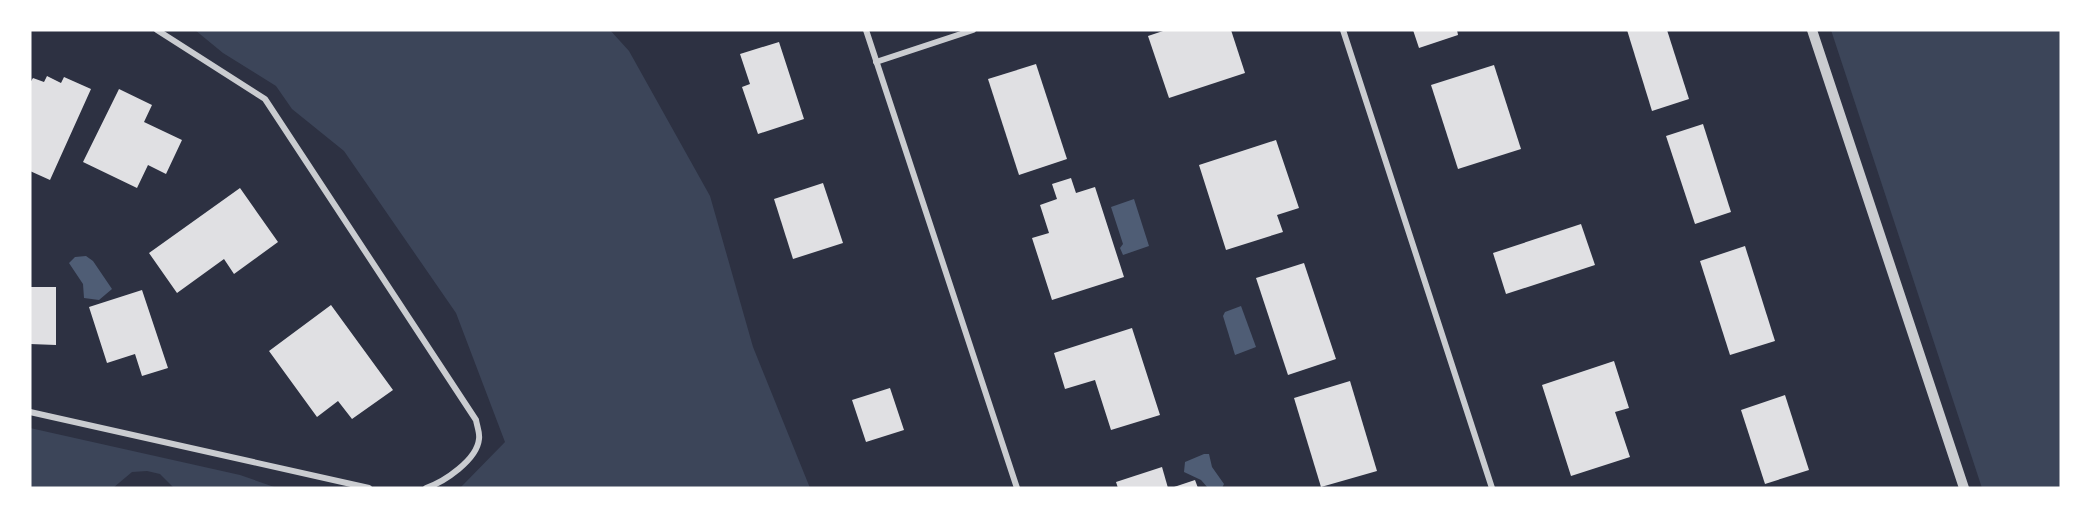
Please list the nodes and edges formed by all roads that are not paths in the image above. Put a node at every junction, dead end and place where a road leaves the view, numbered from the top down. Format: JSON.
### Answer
{"nodes":[{"id":1,"x":157,"y":30,"type":"edge"},
{"id":2,"x":866,"y":30,"type":"edge"},
{"id":3,"x":973,"y":30,"type":"edge"},
{"id":4,"x":1343,"y":30,"type":"edge"},
{"id":5,"x":1812,"y":30,"type":"edge"},
{"id":6,"x":876,"y":62,"type":"junction"},
{"id":7,"x":30,"y":412,"type":"edge"},
{"id":8,"x":369,"y":488,"type":"edge"},
{"id":9,"x":427,"y":488,"type":"edge"},
{"id":10,"x":1017,"y":488,"type":"edge"},
{"id":11,"x":1492,"y":488,"type":"edge"},
{"id":12,"x":1964,"y":488,"type":"edge"}],
"edges":[{"from":1,"to":9,"type":"street"},
{"from":2,"to":6,"type":"street"},
{"from":3,"to":6,"type":"street"},
{"from":4,"to":11,"type":"street"},
{"from":5,"to":12,"type":"street"},
{"from":6,"to":10,"type":"street"},
{"from":7,"to":8,"type":"street"}]}
